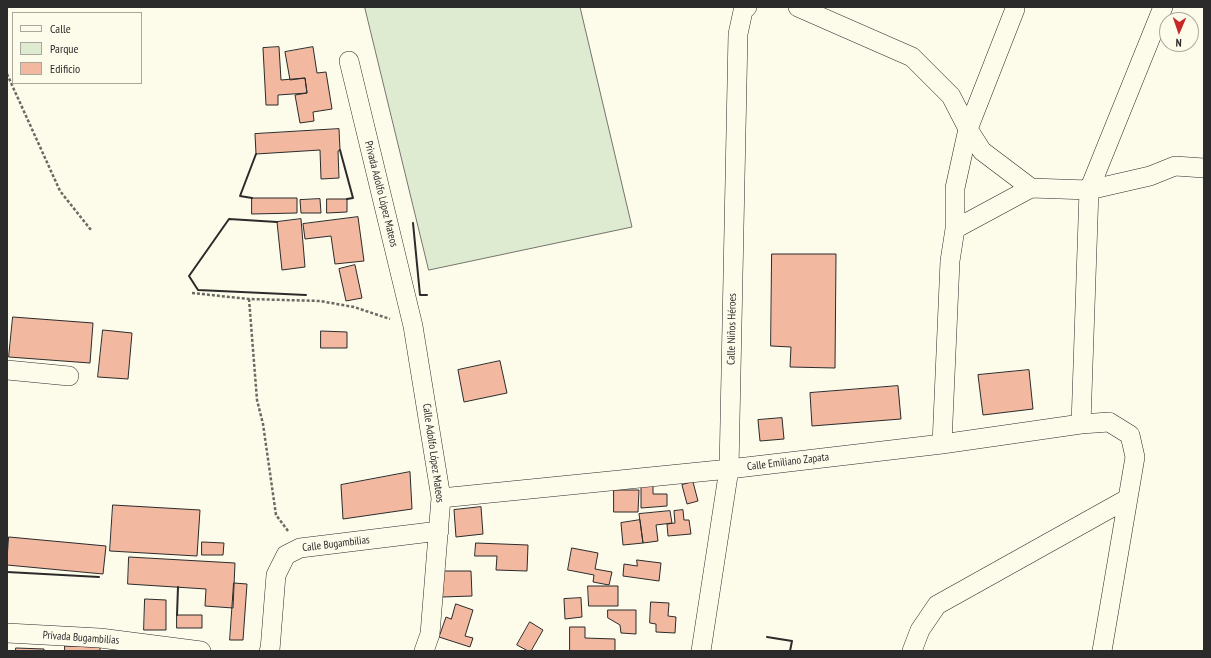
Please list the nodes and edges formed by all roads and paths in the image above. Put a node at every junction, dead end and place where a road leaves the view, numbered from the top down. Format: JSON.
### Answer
{"nodes":[{"id":1,"x":747,"y":7,"type":"edge"},
{"id":2,"x":798,"y":7,"type":"edge"},
{"id":3,"x":1163,"y":7,"type":"edge"},
{"id":4,"x":1015,"y":9,"type":"dead end"},
{"id":5,"x":349,"y":61,"type":"dead end"},
{"id":6,"x":7,"y":74,"type":"edge"},
{"id":7,"x":968,"y":129,"type":"junction"},
{"id":8,"x":1204,"y":168,"type":"edge"},
{"id":9,"x":1031,"y":188,"type":"junction"},
{"id":10,"x":1089,"y":190,"type":"junction"},
{"id":11,"x":91,"y":230,"type":"dead end"},
{"id":12,"x":955,"y":230,"type":"junction"},
{"id":13,"x":192,"y":293,"type":"dead end"},
{"id":14,"x":249,"y":299,"type":"junction"},
{"id":15,"x":414,"y":326,"type":"junction"},
{"id":16,"x":7,"y":370,"type":"edge"},
{"id":17,"x":69,"y":376,"type":"dead end"},
{"id":18,"x":1081,"y":424,"type":"junction"},
{"id":19,"x":942,"y":444,"type":"junction"},
{"id":20,"x":729,"y":469,"type":"junction"},
{"id":21,"x":441,"y":498,"type":"junction"},
{"id":22,"x":1127,"y":499,"type":"junction"},
{"id":23,"x":439,"y":531,"type":"junction"},
{"id":24,"x":300,"y":548,"type":"junction"},
{"id":25,"x":7,"y":633,"type":"edge"},
{"id":26,"x":202,"y":651,"type":"edge"},
{"id":27,"x":269,"y":651,"type":"edge"},
{"id":28,"x":424,"y":651,"type":"edge"},
{"id":29,"x":701,"y":651,"type":"edge"},
{"id":30,"x":912,"y":651,"type":"edge"},
{"id":31,"x":1102,"y":651,"type":"edge"}],
"edges":[{"from":1,"to":20,"type":"street","name":"Calle Niños Héroes"},
{"from":2,"to":7,"type":"street"},
{"from":3,"to":10,"type":"street"},
{"from":4,"to":7,"type":"street"},
{"from":5,"to":15,"type":"street","name":"Privada Adolfo López Mateos"},
{"from":6,"to":11,"type":"path"},
{"from":7,"to":9,"type":"street"},
{"from":7,"to":12,"type":"street"},
{"from":8,"to":10,"type":"street"},
{"from":9,"to":10,"type":"street"},
{"from":9,"to":12,"type":"street"},
{"from":10,"to":18,"type":"street"},
{"from":12,"to":19,"type":"street"},
{"from":13,"to":14,"type":"path"},
{"from":14,"to":15,"type":"path"},
{"from":14,"to":24,"type":"path"},
{"from":15,"to":21,"type":"street","name":"Calle Adolfo López Mateos"},
{"from":16,"to":17,"type":"street"},
{"from":18,"to":19,"type":"street","name":"Calle Emiliano Zapata"},
{"from":18,"to":22,"type":"street","name":"Calle Emiliano Zapata"},
{"from":19,"to":20,"type":"street","name":"Calle Emiliano Zapata"},
{"from":20,"to":21,"type":"street","name":"Calle Emiliano Zapata"},
{"from":20,"to":29,"type":"street","name":"Calle Niños Héroes"},
{"from":21,"to":23,"type":"street","name":"Calle Adolfo López Mateos"},
{"from":22,"to":30,"type":"street"},
{"from":22,"to":31,"type":"street"},
{"from":23,"to":24,"type":"street","name":"Calle Bugambilias"},
{"from":23,"to":28,"type":"street","name":"Calle Adolfo López Mateos"},
{"from":24,"to":27,"type":"street","name":"Calle Bugambilias"},
{"from":25,"to":26,"type":"street","name":"Privada Bugambilias"}]}
